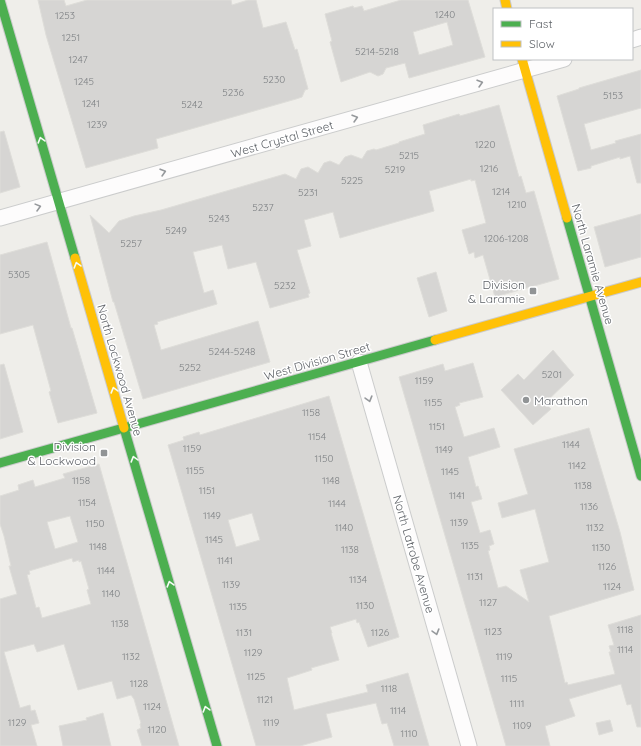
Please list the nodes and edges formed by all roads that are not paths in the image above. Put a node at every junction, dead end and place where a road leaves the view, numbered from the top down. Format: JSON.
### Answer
{"nodes":[{"id":1,"x":0,"y":0,"type":"edge"},
{"id":2,"x":556,"y":60,"type":"edge"},
{"id":3,"x":523,"y":64,"type":"edge"},
{"id":4,"x":59,"y":202,"type":"junction"},
{"id":5,"x":0,"y":218,"type":"edge"},
{"id":6,"x":641,"y":282,"type":"edge"},
{"id":7,"x":591,"y":297,"type":"junction"},
{"id":8,"x":359,"y":362,"type":"junction"},
{"id":9,"x":124,"y":428,"type":"junction"},
{"id":10,"x":0,"y":463,"type":"edge"},
{"id":11,"x":641,"y":476,"type":"edge"},
{"id":12,"x":217,"y":746,"type":"edge"},
{"id":13,"x":469,"y":746,"type":"edge"}],
"edges":[{"from":4,"to":1,"type":"street","name":"North Lockwood Avenue","one_way":true},
{"from":2,"to":3,"type":"street","name":"West Crystal Street"},
{"from":4,"to":3,"type":"street","name":"West Crystal Street","one_way":true},
{"from":3,"to":7,"type":"street","name":"North Laramie Avenue"},
{"from":5,"to":4,"type":"street","name":"West Crystal Street","one_way":true},
{"from":9,"to":4,"type":"street","name":"North Lockwood Avenue","one_way":true},
{"from":6,"to":7,"type":"street","name":"West Division Street"},
{"from":7,"to":8,"type":"street","name":"West Division Street"},
{"from":7,"to":11,"type":"street","name":"North Laramie Avenue"},
{"from":8,"to":9,"type":"street","name":"West Division Street"},
{"from":8,"to":13,"type":"street","name":"North Latrobe Avenue","one_way":true},
{"from":9,"to":10,"type":"street","name":"West Division Street"},
{"from":12,"to":9,"type":"street","name":"North Lockwood Avenue","one_way":true}]}
